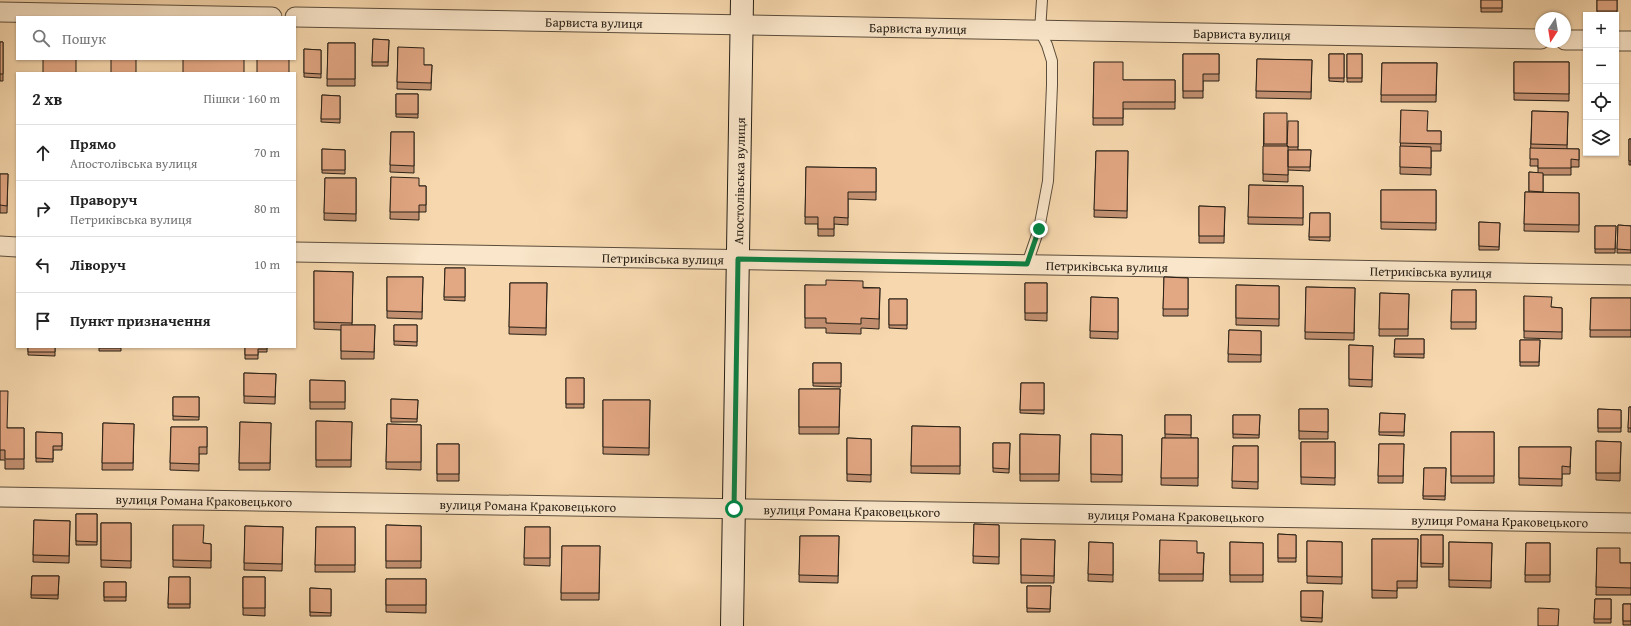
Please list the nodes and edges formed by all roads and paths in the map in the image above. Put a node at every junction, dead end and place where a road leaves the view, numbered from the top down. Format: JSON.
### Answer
{"nodes":[{"id":1,"x":742,"y":0,"type":"edge"},
{"id":2,"x":1042,"y":0,"type":"edge"},
{"id":3,"x":0,"y":12,"type":"edge"},
{"id":4,"x":218,"y":16,"type":"edge"},
{"id":5,"x":296,"y":17,"type":"edge"},
{"id":6,"x":741,"y":25,"type":"junction"},
{"id":7,"x":1040,"y":30,"type":"junction"},
{"id":8,"x":1535,"y":39,"type":"edge"},
{"id":9,"x":1571,"y":40,"type":"edge"},
{"id":10,"x":1583,"y":40,"type":"edge"},
{"id":11,"x":1619,"y":40,"type":"edge"},
{"id":12,"x":1631,"y":41,"type":"edge"},
{"id":13,"x":0,"y":246,"type":"edge"},
{"id":14,"x":16,"y":247,"type":"edge"},
{"id":15,"x":296,"y":252,"type":"edge"},
{"id":16,"x":738,"y":259,"type":"junction"},
{"id":17,"x":1027,"y":264,"type":"junction"},
{"id":18,"x":1631,"y":275,"type":"edge"},
{"id":19,"x":0,"y":497,"type":"edge"},
{"id":20,"x":734,"y":509,"type":"junction"},
{"id":21,"x":1631,"y":523,"type":"edge"},
{"id":22,"x":732,"y":626,"type":"edge"}],
"edges":[{"from":1,"to":6,"type":"street","name":"Апостолівська вулиця"},
{"from":2,"to":7,"type":"lane"},
{"from":3,"to":4,"type":"street"},
{"from":5,"to":6,"type":"street","name":"Барвиста вулиця"},
{"from":6,"to":7,"type":"street","name":"Барвиста вулиця"},
{"from":6,"to":16,"type":"street","name":"Апостолівська вулиця"},
{"from":7,"to":8,"type":"street","name":"Барвиста вулиця"},
{"from":7,"to":17,"type":"lane"},
{"from":9,"to":10,"type":"street"},
{"from":11,"to":12,"type":"street"},
{"from":13,"to":14,"type":"street"},
{"from":15,"to":16,"type":"street","name":"Петриківська вулиця"},
{"from":16,"to":17,"type":"street","name":"Петриківська вулиця"},
{"from":16,"to":20,"type":"street","name":"Апостолівська вулиця"},
{"from":17,"to":18,"type":"street","name":"Петриківська вулиця"},
{"from":19,"to":20,"type":"street","name":"вулиця Романа Краковецького"},
{"from":20,"to":21,"type":"street","name":"вулиця Романа Краковецького"},
{"from":20,"to":22,"type":"street","name":"Апостолівська вулиця"}]}
